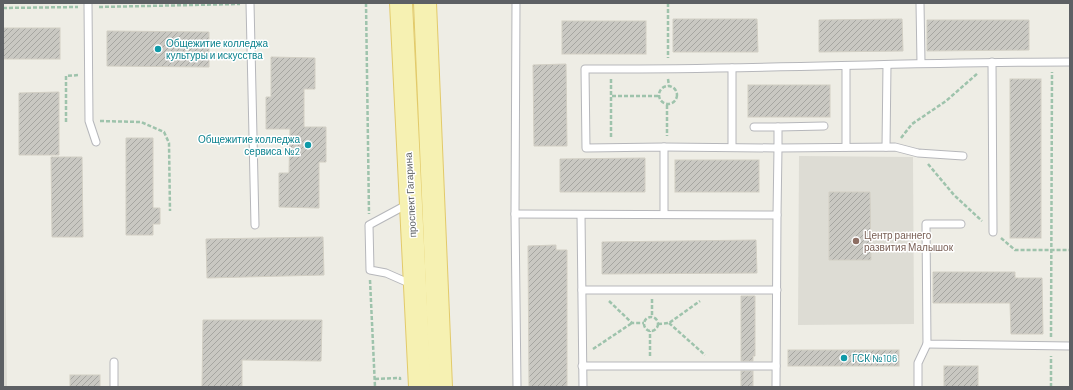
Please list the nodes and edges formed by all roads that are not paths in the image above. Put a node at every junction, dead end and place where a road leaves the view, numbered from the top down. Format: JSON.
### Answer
{"nodes":[{"id":1,"x":250,"y":3,"type":"edge"},
{"id":2,"x":401,"y":3,"type":"edge"},
{"id":3,"x":425,"y":3,"type":"edge"},
{"id":4,"x":516,"y":3,"type":"edge"},
{"id":5,"x":920,"y":3,"type":"edge"},
{"id":6,"x":88,"y":5,"type":"edge"},
{"id":7,"x":992,"y":62,"type":"junction"},
{"id":8,"x":1070,"y":62,"type":"edge"},
{"id":9,"x":921,"y":64,"type":"junction"},
{"id":10,"x":887,"y":65,"type":"junction"},
{"id":11,"x":846,"y":66,"type":"junction"},
{"id":12,"x":732,"y":68,"type":"junction"},
{"id":13,"x":754,"y":126,"type":"dead end"},
{"id":14,"x":824,"y":126,"type":"dead end"},
{"id":15,"x":778,"y":127,"type":"junction"},
{"id":16,"x":96,"y":142,"type":"dead end"},
{"id":17,"x":664,"y":147,"type":"junction"},
{"id":18,"x":732,"y":147,"type":"junction"},
{"id":19,"x":846,"y":147,"type":"junction"},
{"id":20,"x":886,"y":147,"type":"junction"},
{"id":21,"x":778,"y":148,"type":"junction"},
{"id":22,"x":963,"y":156,"type":"dead end"},
{"id":23,"x":410,"y":203,"type":"junction"},
{"id":24,"x":516,"y":214,"type":"junction"},
{"id":25,"x":664,"y":214,"type":"junction"},
{"id":26,"x":581,"y":215,"type":"junction"},
{"id":27,"x":777,"y":215,"type":"junction"},
{"id":28,"x":961,"y":224,"type":"dead end"},
{"id":29,"x":255,"y":225,"type":"dead end"},
{"id":30,"x":994,"y":232,"type":"dead end"},
{"id":31,"x":414,"y":286,"type":"junction"},
{"id":32,"x":582,"y":290,"type":"junction"},
{"id":33,"x":777,"y":290,"type":"junction"},
{"id":34,"x":927,"y":344,"type":"junction"},
{"id":35,"x":1070,"y":346,"type":"edge"},
{"id":36,"x":114,"y":362,"type":"dead end"},
{"id":37,"x":582,"y":366,"type":"junction"},
{"id":38,"x":776,"y":366,"type":"junction"},
{"id":39,"x":114,"y":387,"type":"edge"},
{"id":40,"x":420,"y":387,"type":"edge"},
{"id":41,"x":441,"y":387,"type":"edge"},
{"id":42,"x":517,"y":387,"type":"edge"},
{"id":43,"x":583,"y":387,"type":"edge"},
{"id":44,"x":776,"y":387,"type":"edge"},
{"id":45,"x":918,"y":387,"type":"edge"}],
"edges":[{"from":1,"to":29,"type":"lane"},
{"from":2,"to":23,"type":"main road","name":"проспект Гагарина"},
{"from":3,"to":41,"type":"main road"},
{"from":4,"to":24,"type":"lane"},
{"from":5,"to":9,"type":"lane"},
{"from":6,"to":16,"type":"lane"},
{"from":7,"to":8,"type":"lane"},
{"from":7,"to":9,"type":"lane"},
{"from":7,"to":30,"type":"lane"},
{"from":9,"to":10,"type":"lane"},
{"from":10,"to":11,"type":"lane"},
{"from":10,"to":20,"type":"lane"},
{"from":11,"to":12,"type":"lane"},
{"from":11,"to":19,"type":"lane"},
{"from":12,"to":17,"type":"lane"},
{"from":12,"to":18,"type":"lane"},
{"from":13,"to":15,"type":"lane"},
{"from":14,"to":15,"type":"lane"},
{"from":15,"to":21,"type":"lane"},
{"from":17,"to":18,"type":"lane"},
{"from":17,"to":25,"type":"lane"},
{"from":18,"to":21,"type":"lane"},
{"from":19,"to":20,"type":"lane"},
{"from":19,"to":21,"type":"lane"},
{"from":20,"to":22,"type":"lane"},
{"from":21,"to":27,"type":"lane"},
{"from":23,"to":31,"type":"main road","name":"проспект Гагарина"},
{"from":23,"to":31,"type":"lane"},
{"from":24,"to":26,"type":"lane"},
{"from":24,"to":42,"type":"lane"},
{"from":25,"to":26,"type":"lane"},
{"from":25,"to":27,"type":"lane"},
{"from":26,"to":32,"type":"lane"},
{"from":27,"to":33,"type":"lane"},
{"from":28,"to":34,"type":"lane"},
{"from":31,"to":40,"type":"main road","name":"проспект Гагарина"},
{"from":32,"to":33,"type":"lane"},
{"from":32,"to":37,"type":"lane"},
{"from":33,"to":38,"type":"lane"},
{"from":34,"to":35,"type":"lane"},
{"from":34,"to":45,"type":"lane"},
{"from":36,"to":39,"type":"lane"},
{"from":37,"to":38,"type":"lane"},
{"from":37,"to":43,"type":"lane"},
{"from":38,"to":44,"type":"lane"}]}
